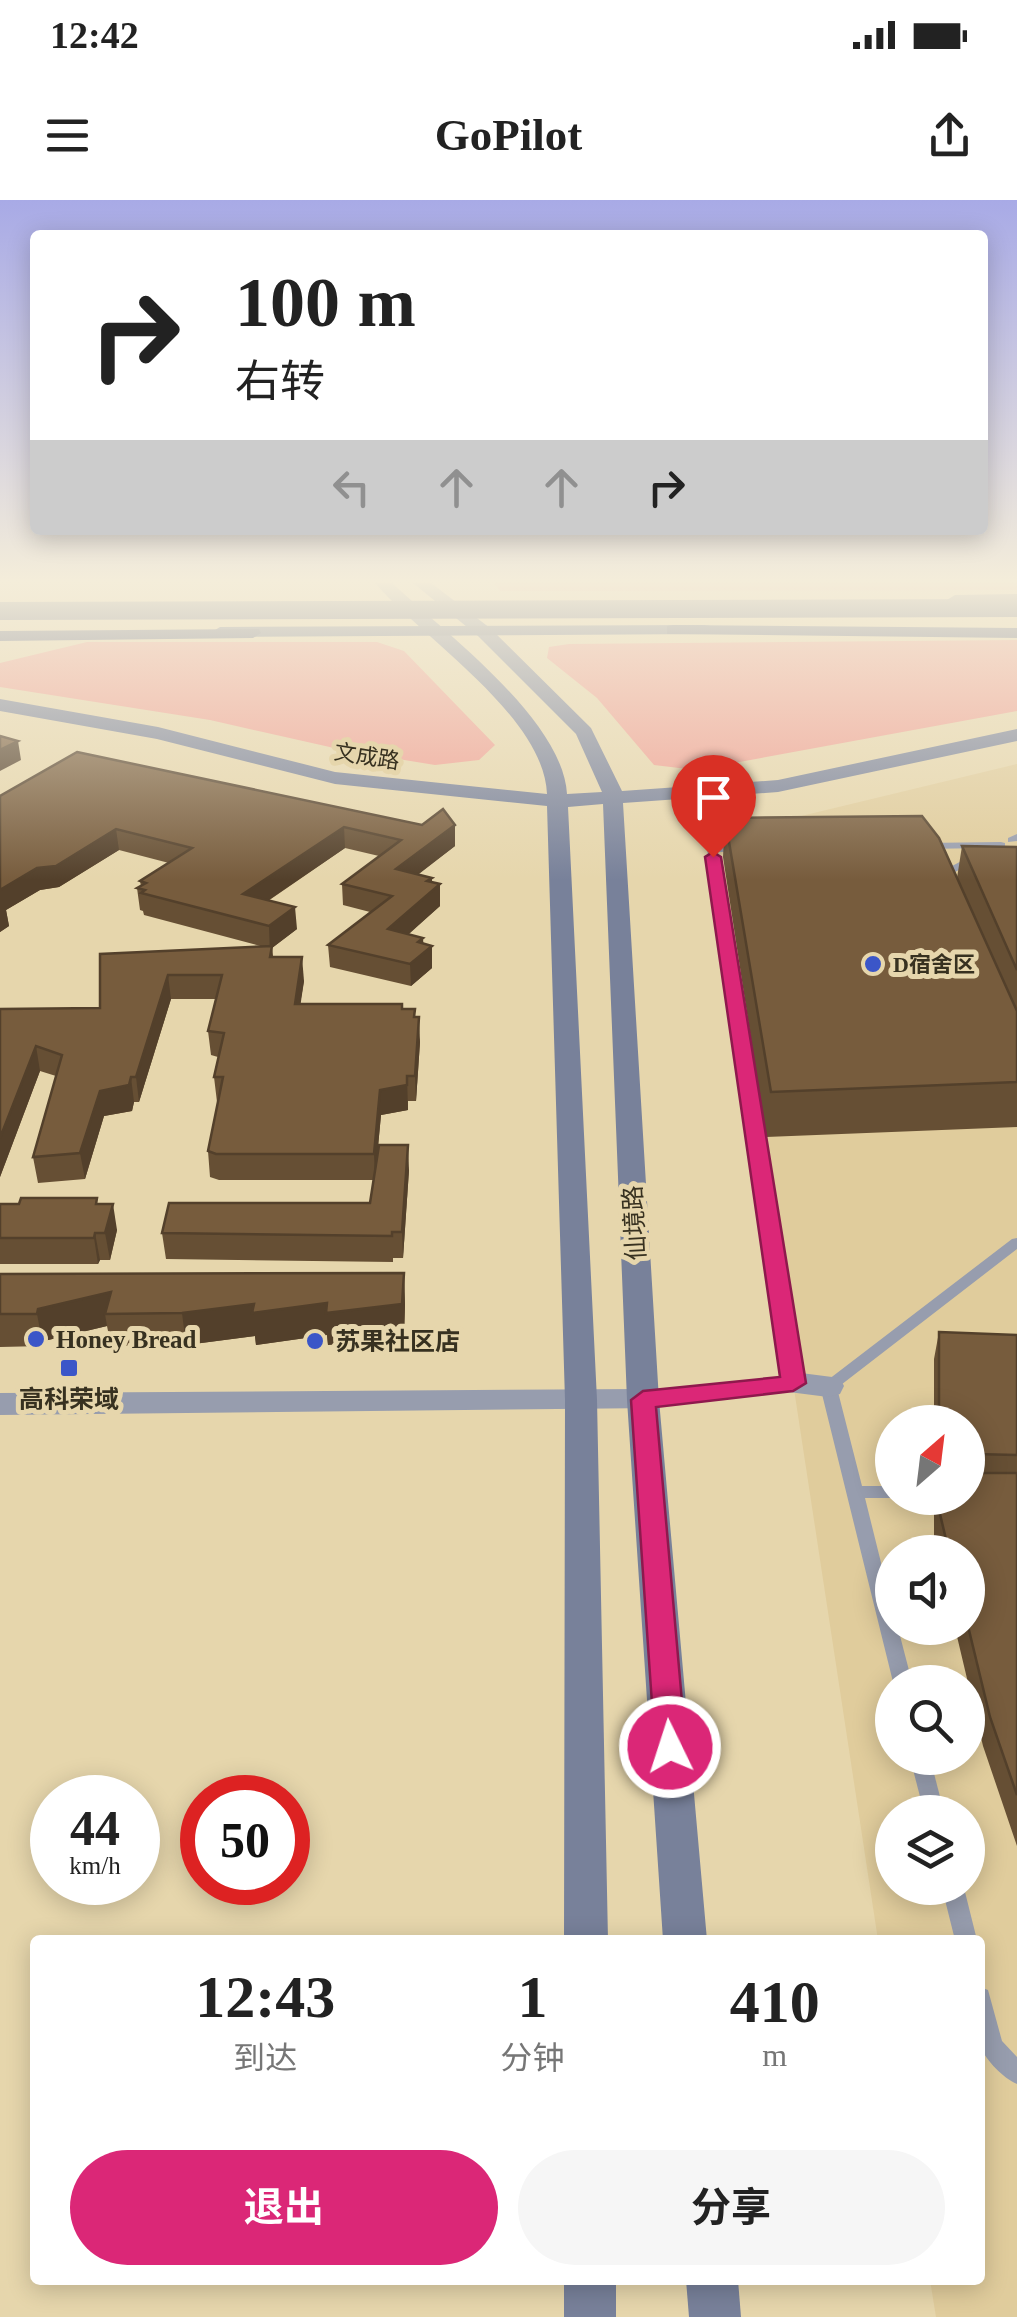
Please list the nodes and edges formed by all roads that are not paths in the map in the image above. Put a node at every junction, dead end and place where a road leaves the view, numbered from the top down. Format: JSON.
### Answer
{"nodes":[{"id":1,"x":481,"y":682,"type":"edge"},
{"id":2,"x":534,"y":682,"type":"edge"},
{"id":3,"x":0,"y":696,"type":"edge"},
{"id":4,"x":0,"y":705,"type":"edge"},
{"id":5,"x":1017,"y":724,"type":"edge"},
{"id":6,"x":1017,"y":735,"type":"edge"},
{"id":7,"x":558,"y":794,"type":"junction"},
{"id":8,"x":612,"y":794,"type":"junction"},
{"id":9,"x":1012,"y":841,"type":"edge"},
{"id":10,"x":920,"y":846,"type":"junction"},
{"id":11,"x":900,"y":847,"type":"edge"},
{"id":12,"x":750,"y":848,"type":"edge"},
{"id":13,"x":940,"y":876,"type":"junction"},
{"id":14,"x":948,"y":894,"type":"edge"},
{"id":15,"x":1015,"y":1246,"type":"edge"},
{"id":16,"x":793,"y":1383,"type":"junction"},
{"id":17,"x":828,"y":1386,"type":"junction"},
{"id":18,"x":580,"y":1400,"type":"junction"},
{"id":19,"x":643,"y":1400,"type":"junction"},
{"id":20,"x":0,"y":1404,"type":"edge"},
{"id":21,"x":854,"y":1492,"type":"junction"},
{"id":22,"x":875,"y":1492,"type":"edge"},
{"id":23,"x":898,"y":1665,"type":"edge"},
{"id":24,"x":957,"y":1905,"type":"edge"},
{"id":25,"x":586,"y":1935,"type":"edge"},
{"id":26,"x":685,"y":1935,"type":"edge"},
{"id":27,"x":965,"y":1935,"type":"edge"},
{"id":28,"x":985,"y":2018,"type":"edge"},
{"id":29,"x":1017,"y":2073,"type":"edge"},
{"id":30,"x":590,"y":2285,"type":"edge"},
{"id":31,"x":712,"y":2285,"type":"edge"},
{"id":32,"x":590,"y":2317,"type":"edge"},
{"id":33,"x":714,"y":2317,"type":"edge"}],
"edges":[{"from":1,"to":7,"type":"main road"},
{"from":2,"to":8,"type":"main road","name":"仙境路"},
{"from":3,"to":7,"type":"main road","name":"文成路"},
{"from":4,"to":7,"type":"main road","name":"文成路"},
{"from":5,"to":8,"type":"main road"},
{"from":6,"to":8,"type":"main road"},
{"from":7,"to":8,"type":"main road","name":"文成路"},
{"from":7,"to":18,"type":"main road"},
{"from":8,"to":19,"type":"main road","name":"仙境路"},
{"from":9,"to":10,"type":"lane"},
{"from":9,"to":13,"type":"lane"},
{"from":10,"to":11,"type":"lane"},
{"from":10,"to":13,"type":"lane"},
{"from":12,"to":16,"type":"lane"},
{"from":13,"to":14,"type":"lane"},
{"from":15,"to":17,"type":"lane"},
{"from":16,"to":17,"type":"street"},
{"from":16,"to":19,"type":"lane"},
{"from":17,"to":21,"type":"lane"},
{"from":18,"to":19,"type":"street"},
{"from":18,"to":20,"type":"street"},
{"from":18,"to":25,"type":"main road"},
{"from":19,"to":26,"type":"main road","name":"仙境路"},
{"from":21,"to":22,"type":"lane"},
{"from":21,"to":23,"type":"lane"},
{"from":24,"to":27,"type":"lane"},
{"from":28,"to":29,"type":"lane"},
{"from":30,"to":32,"type":"main road"},
{"from":31,"to":33,"type":"main road"}]}
